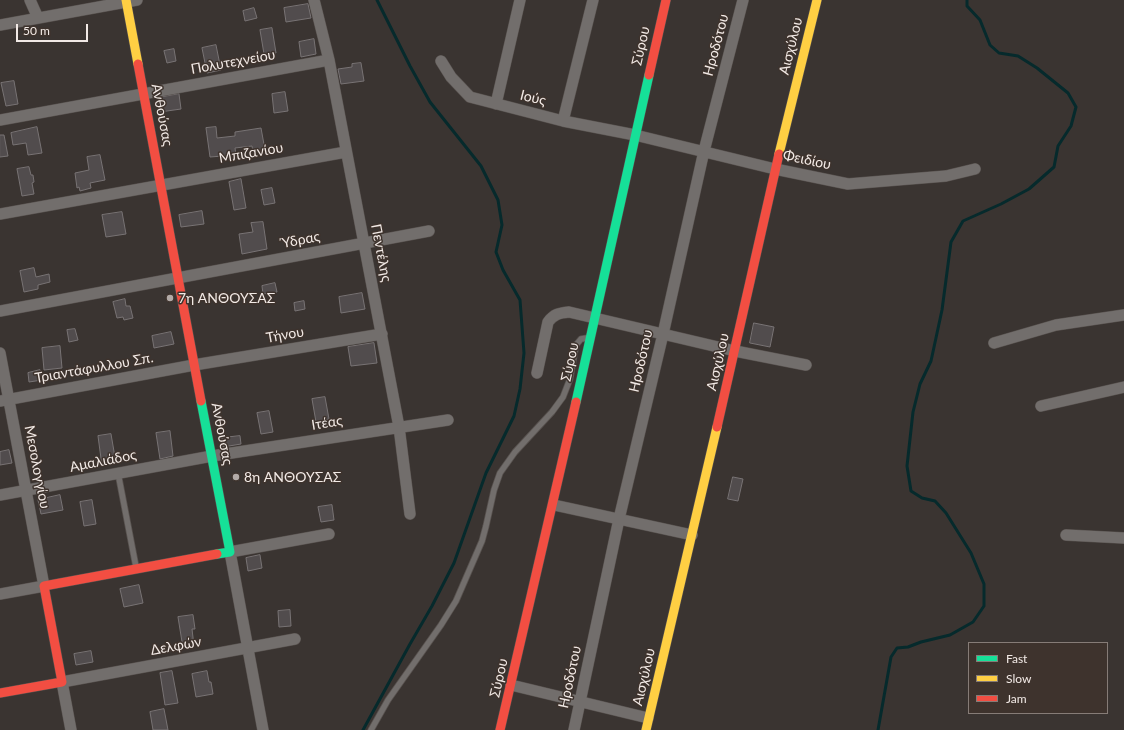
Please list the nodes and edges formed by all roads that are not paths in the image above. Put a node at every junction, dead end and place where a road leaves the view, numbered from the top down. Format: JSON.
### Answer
{"nodes":[{"id":1,"x":30,"y":0,"type":"edge"},
{"id":2,"x":314,"y":0,"type":"edge"},
{"id":3,"x":520,"y":0,"type":"edge"},
{"id":4,"x":593,"y":0,"type":"edge"},
{"id":5,"x":666,"y":0,"type":"edge"},
{"id":6,"x":743,"y":0,"type":"edge"},
{"id":7,"x":817,"y":0,"type":"edge"},
{"id":8,"x":130,"y":1,"type":"edge"},
{"id":9,"x":38,"y":18,"type":"junction"},
{"id":10,"x":0,"y":25,"type":"edge"},
{"id":11,"x":329,"y":60,"type":"junction"},
{"id":12,"x":441,"y":61,"type":"dead end"},
{"id":13,"x":144,"y":94,"type":"junction"},
{"id":14,"x":496,"y":104,"type":"junction"},
{"id":15,"x":0,"y":120,"type":"edge"},
{"id":16,"x":563,"y":121,"type":"junction"},
{"id":17,"x":635,"y":135,"type":"junction"},
{"id":18,"x":704,"y":151,"type":"junction"},
{"id":19,"x":346,"y":152,"type":"junction"},
{"id":20,"x":775,"y":169,"type":"junction"},
{"id":21,"x":975,"y":170,"type":"dead end"},
{"id":22,"x":160,"y":184,"type":"junction"},
{"id":23,"x":0,"y":214,"type":"edge"},
{"id":24,"x":429,"y":232,"type":"dead end"},
{"id":25,"x":364,"y":243,"type":"junction"},
{"id":26,"x":178,"y":278,"type":"junction"},
{"id":27,"x":0,"y":311,"type":"edge"},
{"id":28,"x":1124,"y":315,"type":"edge"},
{"id":29,"x":594,"y":319,"type":"junction"},
{"id":30,"x":382,"y":334,"type":"junction"},
{"id":31,"x":663,"y":334,"type":"junction"},
{"id":32,"x":590,"y":338,"type":"junction"},
{"id":33,"x":994,"y":343,"type":"dead end"},
{"id":34,"x":735,"y":351,"type":"junction"},
{"id":35,"x":0,"y":353,"type":"edge"},
{"id":36,"x":194,"y":365,"type":"junction"},
{"id":37,"x":806,"y":365,"type":"dead end"},
{"id":38,"x":537,"y":373,"type":"dead end"},
{"id":39,"x":1124,"y":387,"type":"edge"},
{"id":40,"x":4,"y":400,"type":"edge"},
{"id":41,"x":1041,"y":406,"type":"dead end"},
{"id":42,"x":448,"y":420,"type":"dead end"},
{"id":43,"x":399,"y":427,"type":"junction"},
{"id":44,"x":212,"y":456,"type":"junction"},
{"id":45,"x":118,"y":473,"type":"junction"},
{"id":46,"x":26,"y":491,"type":"junction"},
{"id":47,"x":0,"y":496,"type":"edge"},
{"id":48,"x":554,"y":505,"type":"junction"},
{"id":49,"x":410,"y":514,"type":"dead end"},
{"id":50,"x":619,"y":520,"type":"junction"},
{"id":51,"x":329,"y":534,"type":"dead end"},
{"id":52,"x":692,"y":535,"type":"junction"},
{"id":53,"x":1066,"y":535,"type":"dead end"},
{"id":54,"x":1124,"y":538,"type":"edge"},
{"id":55,"x":230,"y":552,"type":"junction"},
{"id":56,"x":137,"y":569,"type":"junction"},
{"id":57,"x":44,"y":586,"type":"junction"},
{"id":58,"x":0,"y":594,"type":"edge"},
{"id":59,"x":295,"y":639,"type":"dead end"},
{"id":60,"x":248,"y":648,"type":"junction"},
{"id":61,"x":62,"y":682,"type":"junction"},
{"id":62,"x":511,"y":685,"type":"junction"},
{"id":63,"x":0,"y":693,"type":"edge"},
{"id":64,"x":580,"y":702,"type":"junction"},
{"id":65,"x":648,"y":718,"type":"junction"},
{"id":66,"x":71,"y":730,"type":"edge"},
{"id":67,"x":263,"y":730,"type":"edge"},
{"id":68,"x":372,"y":730,"type":"edge"},
{"id":69,"x":500,"y":730,"type":"edge"},
{"id":70,"x":574,"y":730,"type":"edge"},
{"id":71,"x":646,"y":730,"type":"edge"}],
"edges":[{"from":1,"to":9,"type":"street"},
{"from":2,"to":11,"type":"street","name":"Πεντέλης"},
{"from":3,"to":14,"type":"street"},
{"from":4,"to":16,"type":"street"},
{"from":5,"to":17,"type":"street","name":"Σύρου"},
{"from":6,"to":18,"type":"street","name":"Ηροδότου"},
{"from":7,"to":20,"type":"street","name":"Αισχύλου"},
{"from":8,"to":9,"type":"street"},
{"from":8,"to":13,"type":"street","name":"Ανθούσας"},
{"from":9,"to":10,"type":"street"},
{"from":11,"to":13,"type":"street","name":"Πολυτεχνείου"},
{"from":11,"to":19,"type":"street","name":"Πεντέλης"},
{"from":12,"to":14,"type":"street","name":"Ιούς"},
{"from":13,"to":15,"type":"street","name":"Πολυτεχνείου"},
{"from":13,"to":22,"type":"street","name":"Ανθούσας"},
{"from":14,"to":16,"type":"street","name":"Ιούς"},
{"from":16,"to":17,"type":"street","name":"Ιούς"},
{"from":17,"to":18,"type":"street","name":"Φειδίου"},
{"from":17,"to":29,"type":"street","name":"Σύρου"},
{"from":18,"to":20,"type":"street","name":"Φειδίου"},
{"from":18,"to":31,"type":"street","name":"Ηροδότου"},
{"from":19,"to":22,"type":"street","name":"Μπιζανίου"},
{"from":19,"to":25,"type":"street","name":"Πεντέλης"},
{"from":20,"to":21,"type":"street","name":"Φειδίου"},
{"from":20,"to":34,"type":"street","name":"Αισχύλου"},
{"from":22,"to":23,"type":"street","name":"Μπιζανίου"},
{"from":22,"to":26,"type":"street","name":"Ανθούσας"},
{"from":24,"to":25,"type":"street","name":"Ύδρας"},
{"from":25,"to":26,"type":"street","name":"Ύδρας"},
{"from":25,"to":30,"type":"street","name":"Πεντέλης"},
{"from":26,"to":27,"type":"street","name":"Ύδρας"},
{"from":26,"to":36,"type":"street","name":"Ανθούσας"},
{"from":28,"to":33,"type":"street"},
{"from":29,"to":31,"type":"street"},
{"from":29,"to":32,"type":"street","name":"Σύρου"},
{"from":29,"to":38,"type":"street"},
{"from":30,"to":36,"type":"street","name":"Τήνου"},
{"from":30,"to":43,"type":"street","name":"Πεντέλης"},
{"from":31,"to":34,"type":"street"},
{"from":31,"to":50,"type":"street","name":"Ηροδότου"},
{"from":32,"to":48,"type":"street","name":"Σύρου"},
{"from":32,"to":68,"type":"lane"},
{"from":34,"to":37,"type":"street"},
{"from":34,"to":52,"type":"street","name":"Αισχύλου"},
{"from":35,"to":40,"type":"street","name":"Μεσολογγίου"},
{"from":36,"to":40,"type":"street","name":"Τριαντάφυλλου Σπ."},
{"from":36,"to":44,"type":"street","name":"Ανθούσας"},
{"from":39,"to":41,"type":"street"},
{"from":40,"to":46,"type":"street","name":"Μεσολογγίου"},
{"from":42,"to":43,"type":"street","name":"Ιτέας"},
{"from":43,"to":44,"type":"street","name":"Ιτέας"},
{"from":43,"to":49,"type":"street","name":"Πεντέλης"},
{"from":44,"to":45,"type":"street","name":"Αμαλιάδος"},
{"from":44,"to":55,"type":"street","name":"Ανθούσας"},
{"from":45,"to":46,"type":"street","name":"Αμαλιάδος"},
{"from":45,"to":56,"type":"lane"},
{"from":46,"to":47,"type":"street","name":"Αμαλιάδος"},
{"from":46,"to":57,"type":"street","name":"Μεσολογγίου"},
{"from":48,"to":50,"type":"street"},
{"from":48,"to":62,"type":"street","name":"Σύρου"},
{"from":50,"to":52,"type":"street"},
{"from":50,"to":64,"type":"street","name":"Ηροδότου"},
{"from":51,"to":55,"type":"street"},
{"from":52,"to":65,"type":"street","name":"Αισχύλου"},
{"from":53,"to":54,"type":"street"},
{"from":55,"to":56,"type":"street"},
{"from":55,"to":60,"type":"street"},
{"from":56,"to":57,"type":"street"},
{"from":57,"to":58,"type":"street"},
{"from":57,"to":61,"type":"street"},
{"from":59,"to":60,"type":"street","name":"Δελφών"},
{"from":60,"to":61,"type":"street","name":"Δελφών"},
{"from":60,"to":67,"type":"street"},
{"from":61,"to":63,"type":"street"},
{"from":61,"to":66,"type":"street"},
{"from":62,"to":64,"type":"street"},
{"from":62,"to":69,"type":"street","name":"Σύρου"},
{"from":64,"to":65,"type":"street"},
{"from":64,"to":70,"type":"street","name":"Ηροδότου"},
{"from":65,"to":71,"type":"street","name":"Αισχύλου"}]}
